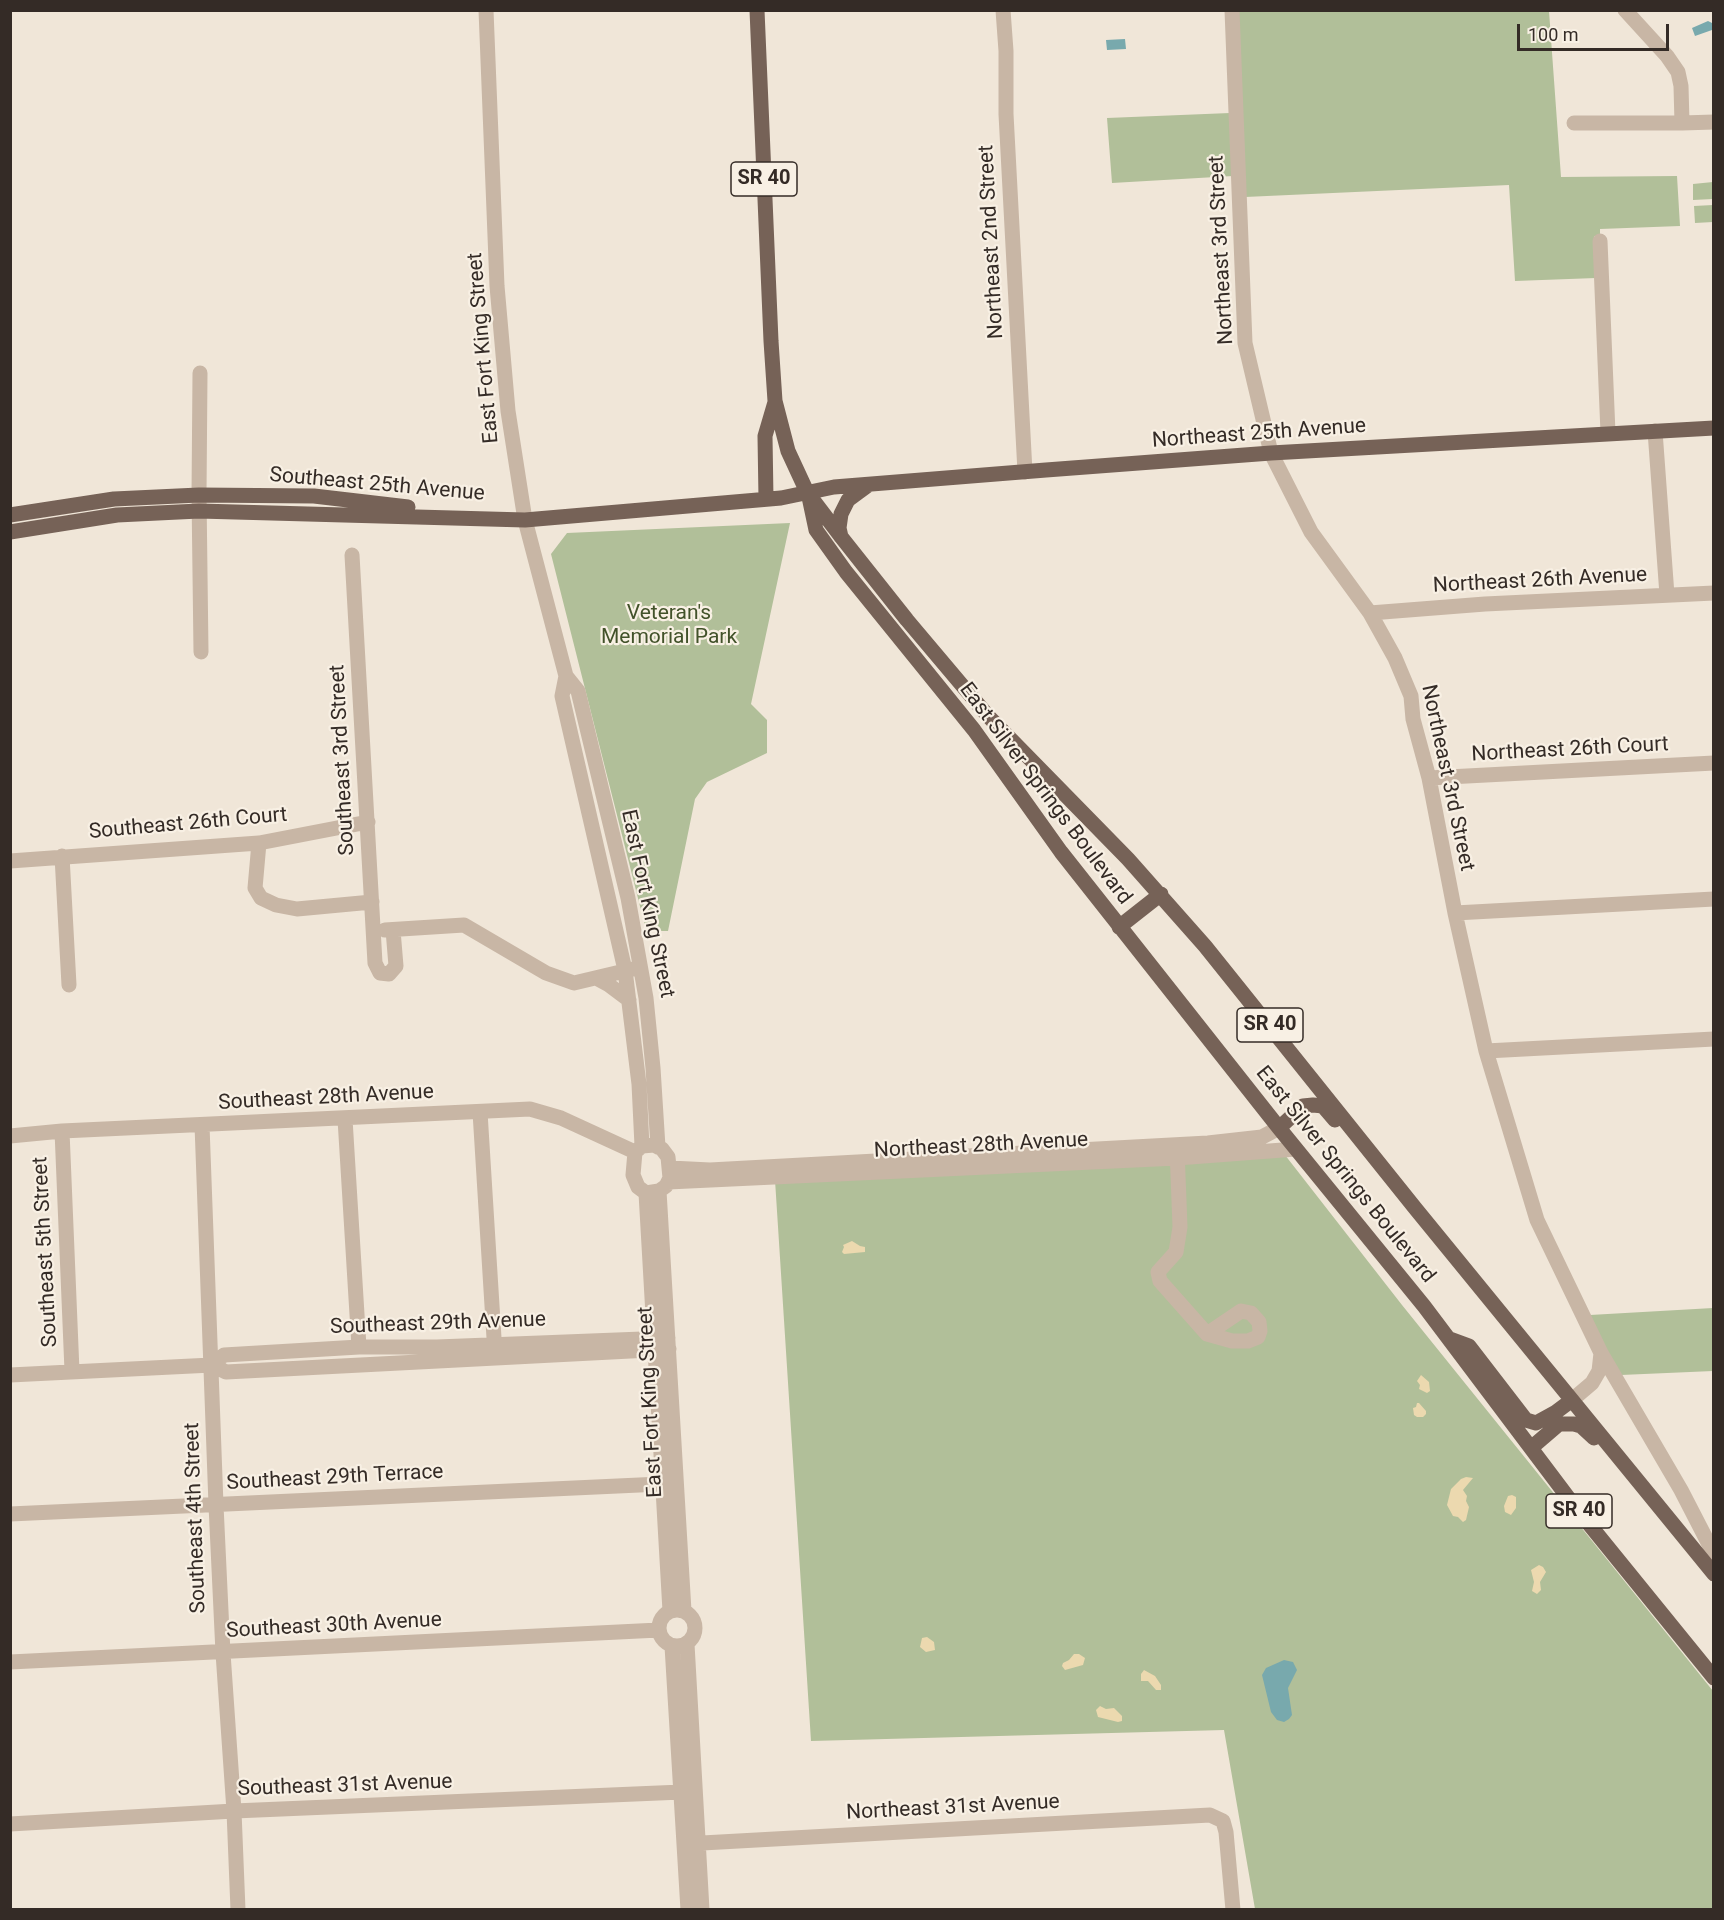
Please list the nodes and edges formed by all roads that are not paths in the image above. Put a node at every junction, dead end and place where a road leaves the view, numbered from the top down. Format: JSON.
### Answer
{"nodes":[{"id":1,"x":486,"y":10,"type":"edge"},
{"id":2,"x":757,"y":10,"type":"edge"},
{"id":3,"x":1003,"y":10,"type":"edge"},
{"id":4,"x":1232,"y":10,"type":"edge"},
{"id":5,"x":1625,"y":10,"type":"edge"},
{"id":6,"x":1713,"y":122,"type":"edge"},
{"id":7,"x":1574,"y":123,"type":"dead end"},
{"id":8,"x":1682,"y":123,"type":"junction"},
{"id":9,"x":1600,"y":241,"type":"dead end"},
{"id":10,"x":200,"y":373,"type":"dead end"},
{"id":11,"x":775,"y":401,"type":"junction"},
{"id":12,"x":1713,"y":428,"type":"edge"},
{"id":13,"x":1655,"y":430,"type":"junction"},
{"id":14,"x":1608,"y":433,"type":"junction"},
{"id":15,"x":1271,"y":453,"type":"junction"},
{"id":16,"x":1025,"y":472,"type":"junction"},
{"id":17,"x":869,"y":484,"type":"junction"},
{"id":18,"x":807,"y":492,"type":"junction"},
{"id":19,"x":199,"y":495,"type":"junction"},
{"id":20,"x":766,"y":499,"type":"junction"},
{"id":21,"x":200,"y":511,"type":"junction"},
{"id":22,"x":10,"y":515,"type":"edge"},
{"id":23,"x":525,"y":520,"type":"junction"},
{"id":24,"x":10,"y":532,"type":"edge"},
{"id":25,"x":842,"y":538,"type":"junction"},
{"id":26,"x":352,"y":555,"type":"dead end"},
{"id":27,"x":1713,"y":593,"type":"edge"},
{"id":28,"x":1667,"y":595,"type":"junction"},
{"id":29,"x":1370,"y":613,"type":"junction"},
{"id":30,"x":201,"y":652,"type":"dead end"},
{"id":31,"x":566,"y":676,"type":"junction"},
{"id":32,"x":1713,"y":763,"type":"edge"},
{"id":33,"x":1429,"y":778,"type":"junction"},
{"id":34,"x":368,"y":822,"type":"junction"},
{"id":35,"x":259,"y":843,"type":"junction"},
{"id":36,"x":62,"y":856,"type":"junction"},
{"id":37,"x":10,"y":861,"type":"edge"},
{"id":38,"x":1161,"y":894,"type":"junction"},
{"id":39,"x":1713,"y":900,"type":"edge"},
{"id":40,"x":372,"y":902,"type":"junction"},
{"id":41,"x":1455,"y":913,"type":"junction"},
{"id":42,"x":1119,"y":927,"type":"junction"},
{"id":43,"x":393,"y":930,"type":"junction"},
{"id":44,"x":374,"y":931,"type":"junction"},
{"id":45,"x":618,"y":936,"type":"junction"},
{"id":46,"x":641,"y":968,"type":"junction"},
{"id":47,"x":625,"y":970,"type":"junction"},
{"id":48,"x":596,"y":978,"type":"junction"},
{"id":49,"x":69,"y":985,"type":"dead end"},
{"id":50,"x":629,"y":1000,"type":"junction"},
{"id":51,"x":1713,"y":1040,"type":"edge"},
{"id":52,"x":1486,"y":1051,"type":"junction"},
{"id":53,"x":480,"y":1112,"type":"junction"},
{"id":54,"x":345,"y":1119,"type":"junction"},
{"id":55,"x":202,"y":1125,"type":"junction"},
{"id":56,"x":641,"y":1127,"type":"junction"},
{"id":57,"x":1280,"y":1128,"type":"junction"},
{"id":58,"x":62,"y":1131,"type":"junction"},
{"id":59,"x":10,"y":1136,"type":"edge"},
{"id":60,"x":611,"y":1141,"type":"junction"},
{"id":61,"x":658,"y":1147,"type":"junction"},
{"id":62,"x":638,"y":1149,"type":"junction"},
{"id":63,"x":1296,"y":1149,"type":"junction"},
{"id":64,"x":1177,"y":1151,"type":"junction"},
{"id":65,"x":660,"y":1183,"type":"junction"},
{"id":66,"x":1415,"y":1208,"type":"junction"},
{"id":67,"x":1207,"y":1334,"type":"dead end"},
{"id":68,"x":1450,"y":1339,"type":"junction"},
{"id":69,"x":661,"y":1343,"type":"junction"},
{"id":70,"x":359,"y":1347,"type":"junction"},
{"id":71,"x":495,"y":1352,"type":"junction"},
{"id":72,"x":1601,"y":1353,"type":"junction"},
{"id":73,"x":212,"y":1365,"type":"junction"},
{"id":74,"x":72,"y":1371,"type":"junction"},
{"id":75,"x":10,"y":1375,"type":"edge"},
{"id":76,"x":1572,"y":1400,"type":"junction"},
{"id":77,"x":1532,"y":1448,"type":"junction"},
{"id":78,"x":661,"y":1484,"type":"junction"},
{"id":79,"x":216,"y":1505,"type":"junction"},
{"id":80,"x":1661,"y":1509,"type":"junction"},
{"id":81,"x":10,"y":1514,"type":"edge"},
{"id":82,"x":1713,"y":1554,"type":"edge"},
{"id":83,"x":1627,"y":1572,"type":"junction"},
{"id":84,"x":1713,"y":1574,"type":"edge"},
{"id":85,"x":677,"y":1611,"type":"junction"},
{"id":86,"x":659,"y":1630,"type":"junction"},
{"id":87,"x":680,"y":1645,"type":"junction"},
{"id":88,"x":223,"y":1653,"type":"junction"},
{"id":89,"x":10,"y":1662,"type":"edge"},
{"id":90,"x":1713,"y":1665,"type":"edge"},
{"id":91,"x":1713,"y":1678,"type":"edge"},
{"id":92,"x":682,"y":1792,"type":"junction"},
{"id":93,"x":234,"y":1811,"type":"junction"},
{"id":94,"x":10,"y":1824,"type":"edge"},
{"id":95,"x":691,"y":1843,"type":"junction"},
{"id":96,"x":238,"y":1910,"type":"edge"},
{"id":97,"x":688,"y":1910,"type":"edge"},
{"id":98,"x":702,"y":1910,"type":"edge"},
{"id":99,"x":1233,"y":1910,"type":"edge"}],
"edges":[{"from":1,"to":23,"type":"street","name":"East Fort King Street"},
{"from":2,"to":11,"type":"main road","name":"East Silver Springs Boulevard","number":"SR 40"},
{"from":3,"to":16,"type":"street","name":"Northeast 2nd Street"},
{"from":4,"to":15,"type":"street","name":"Northeast 3rd Street"},
{"from":5,"to":8,"type":"street"},
{"from":6,"to":8,"type":"street"},
{"from":7,"to":8,"type":"street"},
{"from":9,"to":14,"type":"street"},
{"from":10,"to":19,"type":"street"},
{"from":11,"to":18,"type":"main road","name":"East Silver Springs Boulevard","number":"SR 40"},
{"from":11,"to":20,"type":"main road"},
{"from":12,"to":13,"type":"main road","name":"Northeast 25th Avenue"},
{"from":13,"to":14,"type":"main road","name":"Northeast 25th Avenue"},
{"from":13,"to":28,"type":"street"},
{"from":14,"to":15,"type":"main road","name":"Northeast 25th Avenue"},
{"from":15,"to":16,"type":"main road","name":"Northeast 25th Avenue"},
{"from":15,"to":29,"type":"street","name":"Northeast 3rd Street"},
{"from":16,"to":17,"type":"main road","name":"Northeast 25th Avenue"},
{"from":17,"to":18,"type":"main road","name":"Northeast 25th Avenue"},
{"from":17,"to":25,"type":"main road"},
{"from":18,"to":20,"type":"main road","name":"Southeast 25th Avenue"},
{"from":18,"to":25,"type":"main road","name":"East Silver Springs Boulevard","number":"SR 40"},
{"from":18,"to":42,"type":"main road","name":"East Silver Springs Boulevard","number":"SR 40"},
{"from":19,"to":21,"type":"street"},
{"from":19,"to":22,"type":"main road","name":"Southeast 25th Avenue"},
{"from":19,"to":23,"type":"main road","name":"Southeast 25th Avenue"},
{"from":20,"to":23,"type":"main road","name":"Southeast 25th Avenue"},
{"from":21,"to":23,"type":"main road","name":"Southeast 25th Avenue"},
{"from":21,"to":24,"type":"main road","name":"Southeast 25th Avenue"},
{"from":21,"to":30,"type":"street"},
{"from":23,"to":31,"type":"street","name":"East Fort King Street"},
{"from":25,"to":38,"type":"main road","name":"East Silver Springs Boulevard","number":"SR 40"},
{"from":26,"to":34,"type":"street","name":"Southeast 3rd Street"},
{"from":27,"to":28,"type":"street","name":"Northeast 26th Avenue"},
{"from":28,"to":29,"type":"street","name":"Northeast 26th Avenue"},
{"from":29,"to":33,"type":"street","name":"Northeast 3rd Street"},
{"from":31,"to":45,"type":"street","name":"East Fort King Street"},
{"from":31,"to":46,"type":"street","name":"East Fort King Street"},
{"from":32,"to":33,"type":"street","name":"Northeast 26th Court"},
{"from":33,"to":41,"type":"street","name":"Northeast 3rd Street"},
{"from":34,"to":35,"type":"street","name":"Southeast 26th Court"},
{"from":34,"to":40,"type":"street","name":"Southeast 3rd Street"},
{"from":35,"to":36,"type":"street","name":"Southeast 26th Court"},
{"from":35,"to":40,"type":"street"},
{"from":36,"to":37,"type":"street","name":"Southeast 26th Court"},
{"from":36,"to":49,"type":"street"},
{"from":38,"to":42,"type":"main road"},
{"from":38,"to":66,"type":"main road","name":"East Silver Springs Boulevard","number":"SR 40"},
{"from":39,"to":41,"type":"street"},
{"from":40,"to":44,"type":"street","name":"Southeast 3rd Street"},
{"from":41,"to":52,"type":"street","name":"Northeast 3rd Street"},
{"from":42,"to":57,"type":"main road","name":"East Silver Springs Boulevard","number":"SR 40"},
{"from":43,"to":44,"type":"street"},
{"from":43,"to":44,"type":"street","name":"Southeast 3rd Street"},
{"from":43,"to":48,"type":"street"},
{"from":45,"to":47,"type":"street","name":"East Fort King Street"},
{"from":45,"to":48,"type":"street"},
{"from":46,"to":47,"type":"street"},
{"from":46,"to":61,"type":"street","name":"East Fort King Street"},
{"from":47,"to":48,"type":"street"},
{"from":47,"to":50,"type":"street","name":"East Fort King Street"},
{"from":48,"to":50,"type":"street"},
{"from":50,"to":56,"type":"street","name":"East Fort King Street"},
{"from":51,"to":52,"type":"street"},
{"from":52,"to":72,"type":"street","name":"Northeast 3rd Street"},
{"from":53,"to":54,"type":"street","name":"Southeast 28th Avenue"},
{"from":53,"to":60,"type":"street","name":"Southeast 28th Avenue"},
{"from":53,"to":71,"type":"street"},
{"from":54,"to":55,"type":"street","name":"Southeast 28th Avenue"},
{"from":54,"to":70,"type":"street"},
{"from":55,"to":58,"type":"street","name":"Southeast 28th Avenue"},
{"from":55,"to":73,"type":"street","name":"Southeast 4th Street"},
{"from":56,"to":60,"type":"street"},
{"from":56,"to":62,"type":"street","name":"East Fort King Street"},
{"from":57,"to":63,"type":"main road","name":"East Silver Springs Boulevard","number":"SR 40"},
{"from":57,"to":64,"type":"street","name":"Northeast 28th Avenue"},
{"from":57,"to":66,"type":"main road"},
{"from":58,"to":59,"type":"street","name":"Southeast 28th Avenue"},
{"from":58,"to":74,"type":"street","name":"Southeast 5th Street"},
{"from":60,"to":62,"type":"street","name":"Southeast 28th Avenue"},
{"from":61,"to":62,"type":"street"},
{"from":61,"to":65,"type":"street"},
{"from":62,"to":65,"type":"street"},
{"from":63,"to":64,"type":"street","name":"Northeast 28th Avenue"},
{"from":63,"to":68,"type":"main road","name":"East Silver Springs Boulevard","number":"SR 40"},
{"from":64,"to":65,"type":"street","name":"Northeast 28th Avenue"},
{"from":64,"to":67,"type":"street"},
{"from":65,"to":69,"type":"street","name":"East Fort King Street"},
{"from":66,"to":76,"type":"main road","name":"East Silver Springs Boulevard","number":"SR 40"},
{"from":68,"to":76,"type":"main road"},
{"from":68,"to":77,"type":"main road","name":"East Silver Springs Boulevard","number":"SR 40"},
{"from":69,"to":71,"type":"street","name":"Southeast 29th Avenue"},
{"from":69,"to":78,"type":"street","name":"East Fort King Street"},
{"from":69,"to":85,"type":"street","name":"East Fort King Street"},
{"from":70,"to":71,"type":"street","name":"Southeast 29th Avenue"},
{"from":70,"to":73,"type":"street","name":"Southeast 29th Avenue"},
{"from":71,"to":73,"type":"street","name":"Southeast 29th Avenue"},
{"from":72,"to":76,"type":"street"},
{"from":72,"to":82,"type":"street","name":"Northeast 3rd Street"},
{"from":73,"to":74,"type":"street","name":"Southeast 29th Avenue"},
{"from":73,"to":79,"type":"street","name":"Southeast 4th Street"},
{"from":74,"to":75,"type":"street","name":"Southeast 29th Avenue"},
{"from":76,"to":80,"type":"main road","name":"East Silver Springs Boulevard","number":"SR 40"},
{"from":77,"to":80,"type":"main road"},
{"from":77,"to":83,"type":"main road","name":"East Silver Springs Boulevard","number":"SR 40"},
{"from":78,"to":79,"type":"street","name":"Southeast 29th Terrace"},
{"from":78,"to":85,"type":"street","name":"East Fort King Street"},
{"from":79,"to":81,"type":"street","name":"Southeast 29th Terrace"},
{"from":79,"to":88,"type":"street","name":"Southeast 4th Street"},
{"from":80,"to":84,"type":"main road","name":"East Silver Springs Boulevard","number":"SR 40"},
{"from":83,"to":90,"type":"main road"},
{"from":83,"to":91,"type":"main road","name":"East Silver Springs Boulevard","number":"SR 40"},
{"from":85,"to":86,"type":"street"},
{"from":85,"to":87,"type":"street","name":"East Fort King Street"},
{"from":86,"to":87,"type":"street"},
{"from":86,"to":88,"type":"street","name":"Southeast 30th Avenue"},
{"from":87,"to":92,"type":"street","name":"East Fort King Street"},
{"from":87,"to":95,"type":"street","name":"East Fort King Street"},
{"from":88,"to":89,"type":"street","name":"Southeast 30th Avenue"},
{"from":88,"to":93,"type":"street","name":"Southeast 4th Street"},
{"from":92,"to":93,"type":"street","name":"Southeast 31st Avenue"},
{"from":92,"to":95,"type":"street","name":"East Fort King Street"},
{"from":93,"to":94,"type":"street","name":"Southeast 31st Avenue"},
{"from":93,"to":96,"type":"street","name":"Southeast 4th Street"},
{"from":95,"to":97,"type":"street","name":"East Fort King Street"},
{"from":95,"to":98,"type":"street","name":"East Fort King Street"},
{"from":95,"to":99,"type":"street","name":"Northeast 31st Avenue"}]}
